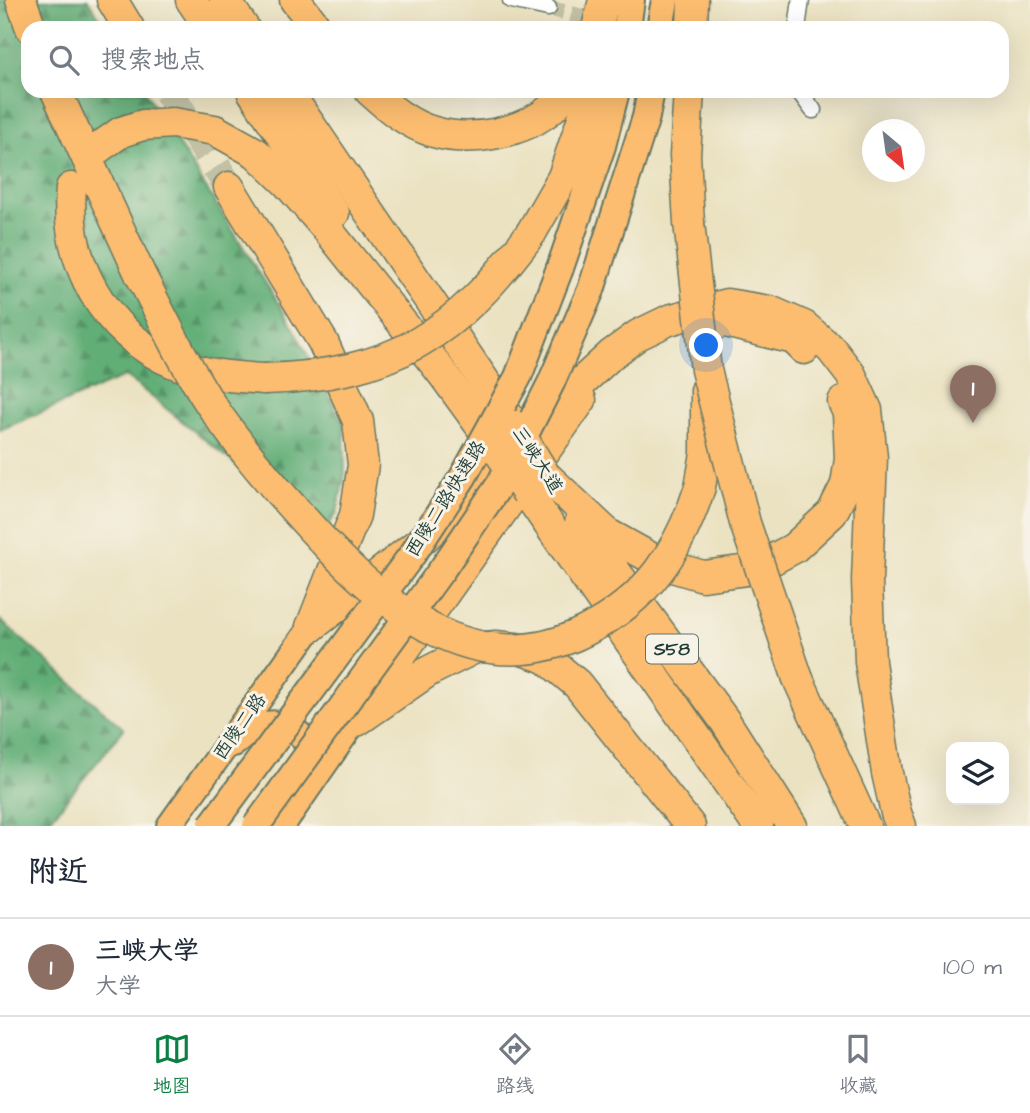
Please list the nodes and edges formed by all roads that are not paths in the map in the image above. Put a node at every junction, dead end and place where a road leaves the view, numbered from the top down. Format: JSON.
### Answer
{"nodes":[{"id":1,"x":21,"y":0,"type":"edge"},
{"id":2,"x":112,"y":0,"type":"edge"},
{"id":3,"x":191,"y":0,"type":"edge"},
{"id":4,"x":225,"y":0,"type":"edge"},
{"id":5,"x":295,"y":0,"type":"edge"},
{"id":6,"x":511,"y":0,"type":"edge"},
{"id":7,"x":604,"y":0,"type":"edge"},
{"id":8,"x":631,"y":0,"type":"edge"},
{"id":9,"x":665,"y":0,"type":"edge"},
{"id":10,"x":693,"y":0,"type":"edge"},
{"id":11,"x":801,"y":0,"type":"edge"},
{"id":12,"x":548,"y":8,"type":"tunnel mouth"},
{"id":13,"x":29,"y":21,"type":"edge"},
{"id":14,"x":125,"y":21,"type":"edge"},
{"id":15,"x":205,"y":21,"type":"edge"},
{"id":16,"x":239,"y":21,"type":"edge"},
{"id":17,"x":312,"y":21,"type":"edge"},
{"id":18,"x":600,"y":21,"type":"edge"},
{"id":19,"x":628,"y":21,"type":"edge"},
{"id":20,"x":661,"y":21,"type":"edge"},
{"id":21,"x":692,"y":21,"type":"edge"},
{"id":22,"x":798,"y":21,"type":"edge"},
{"id":23,"x":59,"y":98,"type":"edge"},
{"id":24,"x":258,"y":98,"type":"edge"},
{"id":25,"x":291,"y":98,"type":"edge"},
{"id":26,"x":378,"y":98,"type":"edge"},
{"id":27,"x":561,"y":98,"type":"edge"},
{"id":28,"x":590,"y":98,"type":"edge"},
{"id":29,"x":614,"y":98,"type":"edge"},
{"id":30,"x":649,"y":98,"type":"edge"},
{"id":31,"x":689,"y":98,"type":"edge"},
{"id":32,"x":804,"y":98,"type":"edge"},
{"id":33,"x":813,"y":110,"type":"dead end"},
{"id":34,"x":97,"y":149,"type":"dead end"},
{"id":35,"x":229,"y":187,"type":"tunnel mouth"},
{"id":36,"x":71,"y":188,"type":"dead end"},
{"id":37,"x":706,"y":370,"type":"junction"},
{"id":38,"x":443,"y":374,"type":"junction"},
{"id":39,"x":504,"y":435,"type":"junction"},
{"id":40,"x":536,"y":484,"type":"junction"},
{"id":41,"x":421,"y":541,"type":"junction"},
{"id":42,"x":311,"y":627,"type":"junction"},
{"id":43,"x":396,"y":663,"type":"joint"},
{"id":44,"x":357,"y":720,"type":"junction"},
{"id":45,"x":206,"y":774,"type":"junction"},
{"id":46,"x":298,"y":805,"type":"junction"},
{"id":47,"x":169,"y":826,"type":"edge"},
{"id":48,"x":211,"y":826,"type":"edge"},
{"id":49,"x":256,"y":826,"type":"edge"},
{"id":50,"x":282,"y":826,"type":"edge"},
{"id":51,"x":690,"y":826,"type":"edge"},
{"id":52,"x":758,"y":826,"type":"edge"},
{"id":53,"x":793,"y":826,"type":"edge"},
{"id":54,"x":865,"y":826,"type":"edge"},
{"id":55,"x":901,"y":826,"type":"edge"}],
"edges":[{"from":1,"to":13,"type":"highway"},
{"from":2,"to":14,"type":"highway"},
{"from":3,"to":15,"type":"highway"},
{"from":4,"to":16,"type":"highway"},
{"from":5,"to":17,"type":"highway"},
{"from":6,"to":12,"type":"street"},
{"from":7,"to":18,"type":"highway"},
{"from":8,"to":19,"type":"highway"},
{"from":9,"to":20,"type":"highway"},
{"from":10,"to":21,"type":"highway"},
{"from":11,"to":22,"type":"street"},
{"from":23,"to":37,"type":"highway","bridge":true},
{"from":24,"to":38,"type":"highway","name":"三峡大道","number":"S58"},
{"from":25,"to":39,"type":"highway","name":"三峡大道","number":"S58"},
{"from":26,"to":27,"type":"highway"},
{"from":28,"to":36,"type":"highway","bridge":true},
{"from":29,"to":41,"type":"highway","name":"西陵二路快速路","bridge":true},
{"from":30,"to":49,"type":"highway","name":"西陵二路快速路","bridge":true},
{"from":31,"to":37,"type":"highway","bridge":true},
{"from":32,"to":33,"type":"street"},
{"from":34,"to":38,"type":"highway"},
{"from":35,"to":42,"type":"highway"},
{"from":37,"to":54,"type":"highway","bridge":true},
{"from":38,"to":39,"type":"highway","name":"三峡大道","number":"S58"},
{"from":39,"to":40,"type":"highway","name":"三峡大道","number":"S58","bridge":true},
{"from":40,"to":43,"type":"highway"},
{"from":40,"to":52,"type":"highway","name":"三峡大道","number":"S58"},
{"from":40,"to":53,"type":"highway","name":"三峡大道","number":"S58"},
{"from":41,"to":42,"type":"highway"},
{"from":41,"to":48,"type":"highway","name":"西陵二路快速路","bridge":true},
{"from":41,"to":55,"type":"highway"},
{"from":42,"to":45,"type":"main road","name":"西陵二路"},
{"from":43,"to":44,"type":"main road"},
{"from":44,"to":46,"type":"main road"},
{"from":44,"to":51,"type":"highway"},
{"from":45,"to":46,"type":"main road"},
{"from":45,"to":47,"type":"main road","name":"西陵二路"},
{"from":46,"to":50,"type":"main road"}]}
